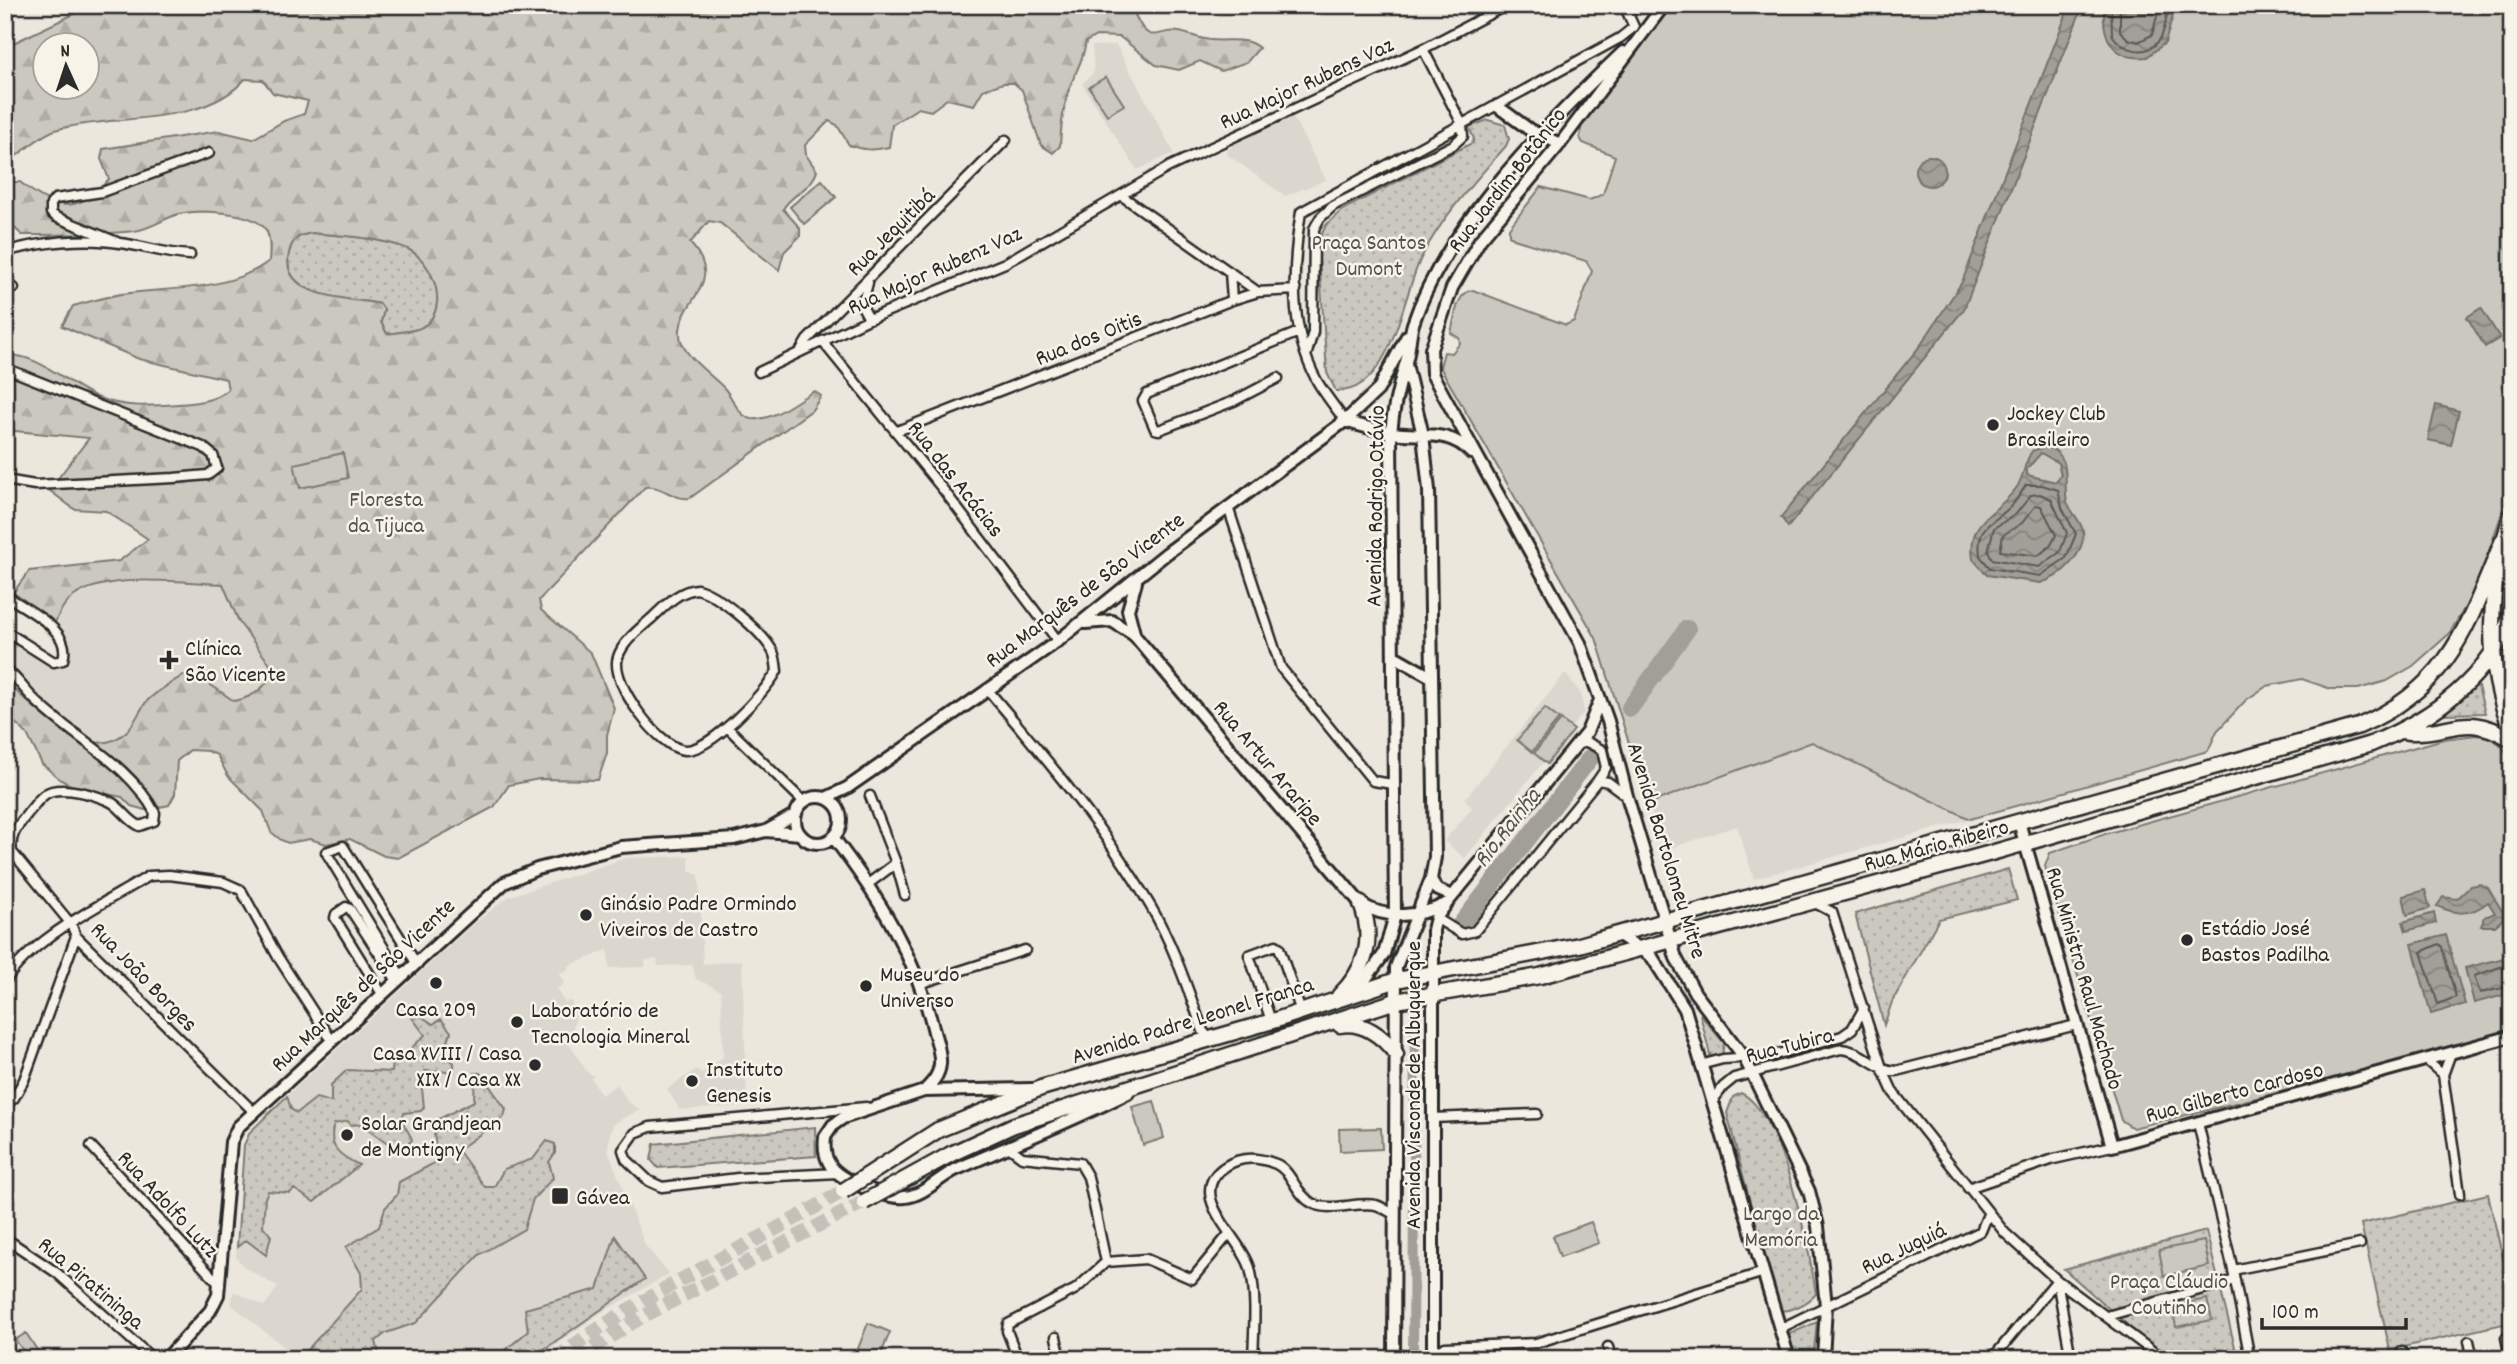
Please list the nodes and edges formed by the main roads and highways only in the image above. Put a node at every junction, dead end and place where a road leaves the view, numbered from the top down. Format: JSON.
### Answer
{"nodes":[{"id":1,"x":1664,"y":5,"type":"edge"},
{"id":2,"x":1637,"y":32,"type":"junction"},
{"id":3,"x":1497,"y":106,"type":"road end"},
{"id":4,"x":1538,"y":135,"type":"junction"},
{"id":5,"x":1560,"y":144,"type":"junction"},
{"id":6,"x":1413,"y":324,"type":"junction"},
{"id":7,"x":1429,"y":361,"type":"joint"},
{"id":8,"x":1406,"y":364,"type":"junction"},
{"id":9,"x":1345,"y":421,"type":"junction"},
{"id":10,"x":1391,"y":433,"type":"junction"},
{"id":11,"x":1423,"y":435,"type":"junction"},
{"id":12,"x":1482,"y":466,"type":"junction"},
{"id":13,"x":2512,"y":514,"type":"edge"},
{"id":14,"x":2503,"y":540,"type":"junction"},
{"id":15,"x":1142,"y":574,"type":"junction"},
{"id":16,"x":2512,"y":612,"type":"edge"},
{"id":17,"x":1076,"y":627,"type":"junction"},
{"id":18,"x":1134,"y":635,"type":"junction"},
{"id":19,"x":2493,"y":651,"type":"junction"},
{"id":20,"x":1394,"y":656,"type":"junction"},
{"id":21,"x":1431,"y":677,"type":"junction"},
{"id":22,"x":1600,"y":700,"type":"junction"},
{"id":23,"x":2402,"y":731,"type":"junction"},
{"id":24,"x":2512,"y":731,"type":"edge"},
{"id":25,"x":2512,"y":740,"type":"edge"},
{"id":26,"x":847,"y":788,"type":"junction"},
{"id":27,"x":826,"y":798,"type":"junction"},
{"id":28,"x":838,"y":810,"type":"junction"},
{"id":29,"x":796,"y":814,"type":"junction"},
{"id":30,"x":2019,"y":822,"type":"junction"},
{"id":31,"x":766,"y":831,"type":"junction"},
{"id":32,"x":800,"y":834,"type":"junction"},
{"id":33,"x":832,"y":837,"type":"junction"},
{"id":34,"x":2026,"y":842,"type":"junction"},
{"id":35,"x":1432,"y":878,"type":"junction"},
{"id":36,"x":1450,"y":900,"type":"junction"},
{"id":37,"x":1361,"y":904,"type":"junction"},
{"id":38,"x":1416,"y":914,"type":"junction"},
{"id":39,"x":1395,"y":915,"type":"junction"},
{"id":40,"x":1664,"y":921,"type":"junction"},
{"id":41,"x":1618,"y":934,"type":"junction"},
{"id":42,"x":1670,"y":940,"type":"junction"},
{"id":43,"x":1642,"y":948,"type":"junction"},
{"id":44,"x":1431,"y":973,"type":"junction"},
{"id":45,"x":1397,"y":980,"type":"junction"},
{"id":46,"x":1356,"y":993,"type":"junction"},
{"id":47,"x":1430,"y":993,"type":"junction"},
{"id":48,"x":1335,"y":999,"type":"junction"},
{"id":49,"x":1396,"y":1001,"type":"junction"},
{"id":50,"x":1317,"y":1028,"type":"junction"},
{"id":51,"x":2512,"y":1036,"type":"edge"},
{"id":52,"x":1396,"y":1054,"type":"junction"},
{"id":53,"x":1149,"y":1081,"type":"junction"},
{"id":54,"x":1041,"y":1088,"type":"junction"},
{"id":55,"x":924,"y":1091,"type":"junction"},
{"id":56,"x":2112,"y":1146,"type":"joint"},
{"id":57,"x":843,"y":1191,"type":"tunnel mouth"},
{"id":58,"x":864,"y":1202,"type":"tunnel mouth"},
{"id":59,"x":1433,"y":1356,"type":"edge"},
{"id":60,"x":170,"y":1357,"type":"edge"},
{"id":61,"x":1394,"y":1359,"type":"edge"},
{"id":62,"x":1789,"y":1359,"type":"edge"},
{"id":63,"x":1823,"y":1359,"type":"edge"}],
"edges":[{"from":1,"to":2,"type":"main road","name":"Rua Jardim Botânico"},
{"from":2,"to":4,"type":"main road","name":"Rua Jardim Botânico"},
{"from":2,"to":5,"type":"main road","name":"Rua Jardim Botânico"},
{"from":3,"to":4,"type":"main road"},
{"from":4,"to":5,"type":"main road"},
{"from":4,"to":6,"type":"main road","name":"Rua Jardim Botânico"},
{"from":5,"to":7,"type":"main road","name":"Rua Jardim Botânico"},
{"from":6,"to":8,"type":"main road","name":"Rua Jardim Botânico"},
{"from":6,"to":9,"type":"main road"},
{"from":7,"to":12,"type":"main road","name":"Avenida Bartolomeu Mitre"},
{"from":8,"to":10,"type":"main road","name":"Avenida Rodrigo Otávio"},
{"from":8,"to":11,"type":"main road","name":"Avenida Rodrigo Otávio"},
{"from":9,"to":10,"type":"main road"},
{"from":9,"to":15,"type":"main road","name":"Rua Marquês de São Vicente"},
{"from":10,"to":11,"type":"main road"},
{"from":10,"to":20,"type":"main road","name":"Avenida Rodrigo Otávio"},
{"from":11,"to":12,"type":"main road"},
{"from":11,"to":21,"type":"main road","name":"Avenida Rodrigo Otávio"},
{"from":12,"to":22,"type":"main road","name":"Avenida Bartolomeu Mitre"},
{"from":13,"to":14,"type":"highway"},
{"from":14,"to":19,"type":"highway"},
{"from":14,"to":30,"type":"highway","name":"Rua Mário Ribeiro"},
{"from":15,"to":17,"type":"main road","name":"Rua Marquês de São Vicente"},
{"from":15,"to":18,"type":"main road"},
{"from":16,"to":19,"type":"highway","name":"Rua Mário Ribeiro"},
{"from":17,"to":18,"type":"main road","name":"Rua Artur Araripe"},
{"from":17,"to":26,"type":"main road","name":"Rua Marquês de São Vicente"},
{"from":18,"to":37,"type":"main road","name":"Rua Artur Araripe"},
{"from":19,"to":23,"type":"highway","name":"Rua Mário Ribeiro"},
{"from":19,"to":24,"type":"highway"},
{"from":20,"to":21,"type":"main road"},
{"from":20,"to":39,"type":"main road","name":"Avenida Rodrigo Otávio"},
{"from":21,"to":35,"type":"main road","name":"Avenida Rodrigo Otávio"},
{"from":22,"to":36,"type":"main road","name":"Avenida Visconde de Albuquerque"},
{"from":22,"to":40,"type":"main road","name":"Avenida Bartolomeu Mitre"},
{"from":23,"to":25,"type":"highway"},
{"from":23,"to":34,"type":"highway","name":"Rua Mário Ribeiro"},
{"from":26,"to":27,"type":"main road","name":"Rua Marquês de São Vicente"},
{"from":26,"to":28,"type":"main road"},
{"from":27,"to":28,"type":"main road"},
{"from":27,"to":29,"type":"main road"},
{"from":28,"to":33,"type":"main road"},
{"from":29,"to":31,"type":"main road","name":"Rua Marquês de São Vicente"},
{"from":29,"to":32,"type":"main road"},
{"from":30,"to":34,"type":"main road","name":"Rua Ministro Raul Machado"},
{"from":30,"to":40,"type":"highway","name":"Rua Mário Ribeiro"},
{"from":31,"to":32,"type":"main road","name":"Rua Marquês de São Vicente"},
{"from":31,"to":60,"type":"main road","name":"Rua Marquês de São Vicente"},
{"from":32,"to":33,"type":"main road"},
{"from":33,"to":55,"type":"main road"},
{"from":34,"to":42,"type":"highway","name":"Rua Mário Ribeiro"},
{"from":34,"to":56,"type":"main road","name":"Rua Ministro Raul Machado"},
{"from":35,"to":36,"type":"main road"},
{"from":35,"to":38,"type":"main road","name":"Avenida Rodrigo Otávio"},
{"from":36,"to":38,"type":"main road"},
{"from":36,"to":44,"type":"main road","name":"Avenida Visconde de Albuquerque"},
{"from":37,"to":39,"type":"main road"},
{"from":37,"to":48,"type":"highway"},
{"from":38,"to":39,"type":"main road"},
{"from":38,"to":45,"type":"main road","name":"Avenida Rodrigo Otávio"},
{"from":39,"to":46,"type":"main road","name":"Avenida Rodrigo Otávio"},
{"from":40,"to":41,"type":"highway","name":"Rua Mário Ribeiro"},
{"from":40,"to":42,"type":"main road","name":"Avenida Bartolomeu Mitre"},
{"from":41,"to":43,"type":"main road","name":"Avenida Bartolomeu Mitre"},
{"from":41,"to":44,"type":"highway","name":"Rua Mário Ribeiro"},
{"from":42,"to":43,"type":"highway","name":"Rua Mário Ribeiro"},
{"from":42,"to":63,"type":"main road","name":"Avenida Bartolomeu Mitre"},
{"from":43,"to":47,"type":"highway","name":"Rua Mário Ribeiro"},
{"from":43,"to":62,"type":"main road","name":"Avenida Bartolomeu Mitre"},
{"from":44,"to":45,"type":"highway","name":"Rua Mário Ribeiro"},
{"from":44,"to":47,"type":"main road","name":"Avenida Visconde de Albuquerque"},
{"from":45,"to":46,"type":"highway","name":"Rua Mário Ribeiro"},
{"from":45,"to":49,"type":"main road","name":"Avenida Rodrigo Otávio"},
{"from":46,"to":48,"type":"highway","name":"Avenida Padre Leonel Franca"},
{"from":47,"to":49,"type":"highway","name":"Rua Mário Ribeiro"},
{"from":47,"to":59,"type":"main road","name":"Avenida Visconde de Albuquerque"},
{"from":48,"to":54,"type":"highway","name":"Avenida Padre Leonel Franca"},
{"from":49,"to":50,"type":"highway","name":"Rua Mário Ribeiro"},
{"from":49,"to":52,"type":"main road","name":"Avenida Visconde de Albuquerque"},
{"from":50,"to":52,"type":"highway"},
{"from":50,"to":53,"type":"highway","name":"Avenida Padre Leonel Franca"},
{"from":51,"to":56,"type":"main road","name":"Rua Gilberto Cardoso"},
{"from":52,"to":61,"type":"main road","name":"Avenida Visconde de Albuquerque"},
{"from":53,"to":55,"type":"main road","name":"Avenida Padre Leonel Franca"},
{"from":53,"to":58,"type":"highway","name":"Avenida Padre Leonel Franca","bridge":true},
{"from":54,"to":55,"type":"main road","name":"Avenida Padre Leonel Franca"},
{"from":54,"to":57,"type":"highway","name":"Avenida Padre Leonel Franca","bridge":true}]}
